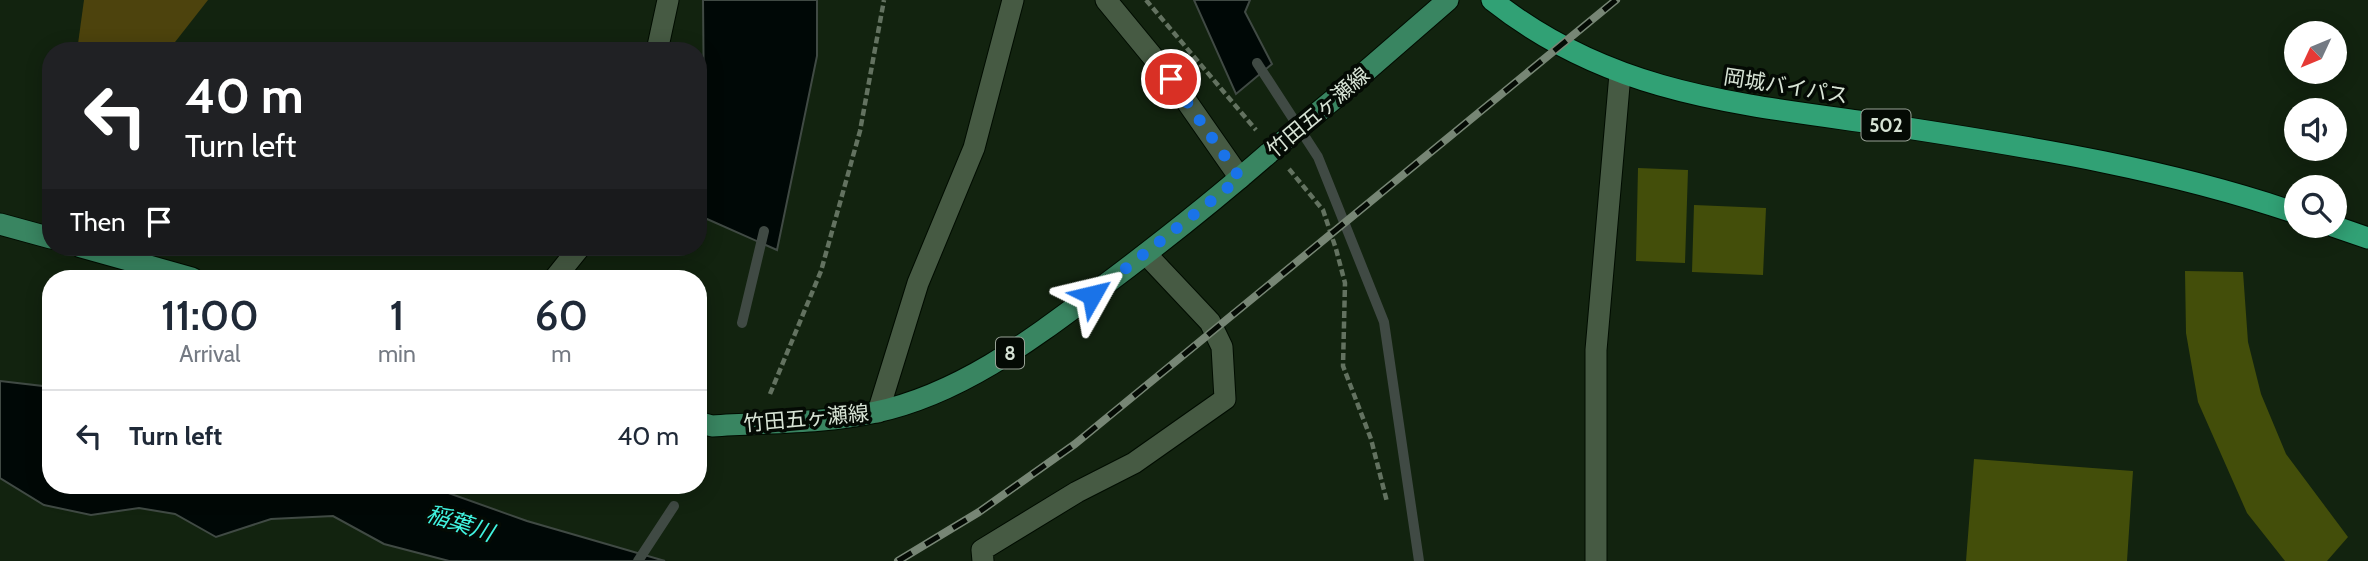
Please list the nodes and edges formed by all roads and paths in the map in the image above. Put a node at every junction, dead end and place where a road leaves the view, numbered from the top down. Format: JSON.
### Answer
{"nodes":[{"id":1,"x":668,"y":0,"type":"edge"},
{"id":2,"x":884,"y":0,"type":"edge"},
{"id":3,"x":1013,"y":0,"type":"edge"},
{"id":4,"x":1106,"y":0,"type":"edge"},
{"id":5,"x":1146,"y":0,"type":"edge"},
{"id":6,"x":1448,"y":0,"type":"edge"},
{"id":7,"x":1492,"y":0,"type":"edge"},
{"id":8,"x":659,"y":42,"type":"edge"},
{"id":9,"x":1620,"y":75,"type":"junction"},
{"id":10,"x":1256,"y":131,"type":"dead end"},
{"id":11,"x":1276,"y":158,"type":"junction"},
{"id":12,"x":1240,"y":178,"type":"junction"},
{"id":13,"x":2284,"y":210,"type":"edge"},
{"id":14,"x":0,"y":223,"type":"edge"},
{"id":15,"x":2347,"y":231,"type":"edge"},
{"id":16,"x":42,"y":235,"type":"edge"},
{"id":17,"x":2368,"y":238,"type":"edge"},
{"id":18,"x":1146,"y":254,"type":"junction"},
{"id":19,"x":113,"y":256,"type":"edge"},
{"id":20,"x":573,"y":256,"type":"edge"},
{"id":21,"x":163,"y":270,"type":"edge"},
{"id":22,"x":561,"y":270,"type":"edge"},
{"id":23,"x":770,"y":394,"type":"dead end"},
{"id":24,"x":878,"y":412,"type":"junction"},
{"id":25,"x":707,"y":425,"type":"edge"},
{"id":26,"x":1387,"y":502,"type":"dead end"},
{"id":27,"x":983,"y":561,"type":"edge"},
{"id":28,"x":1596,"y":561,"type":"edge"}],
"edges":[{"from":1,"to":8,"type":"street"},
{"from":2,"to":23,"type":"path"},
{"from":3,"to":24,"type":"street"},
{"from":4,"to":12,"type":"street"},
{"from":5,"to":10,"type":"path"},
{"from":6,"to":11,"type":"main road","name":"竹田五ヶ瀬線","number":"8","bridge":true},
{"from":7,"to":9,"type":"highway","name":"岡城バイパス","number":"502"},
{"from":9,"to":13,"type":"highway","name":"岡城バイパス","number":"502"},
{"from":9,"to":28,"type":"street"},
{"from":11,"to":12,"type":"main road","name":"竹田五ヶ瀬線","number":"8"},
{"from":11,"to":26,"type":"path"},
{"from":12,"to":18,"type":"main road","name":"竹田五ヶ瀬線","number":"8"},
{"from":14,"to":16,"type":"main road"},
{"from":15,"to":17,"type":"highway"},
{"from":18,"to":24,"type":"main road","name":"竹田五ヶ瀬線","number":"8"},
{"from":18,"to":27,"type":"street"},
{"from":19,"to":21,"type":"main road"},
{"from":20,"to":22,"type":"street"},
{"from":24,"to":25,"type":"main road","name":"竹田五ヶ瀬線","number":"8"}]}
